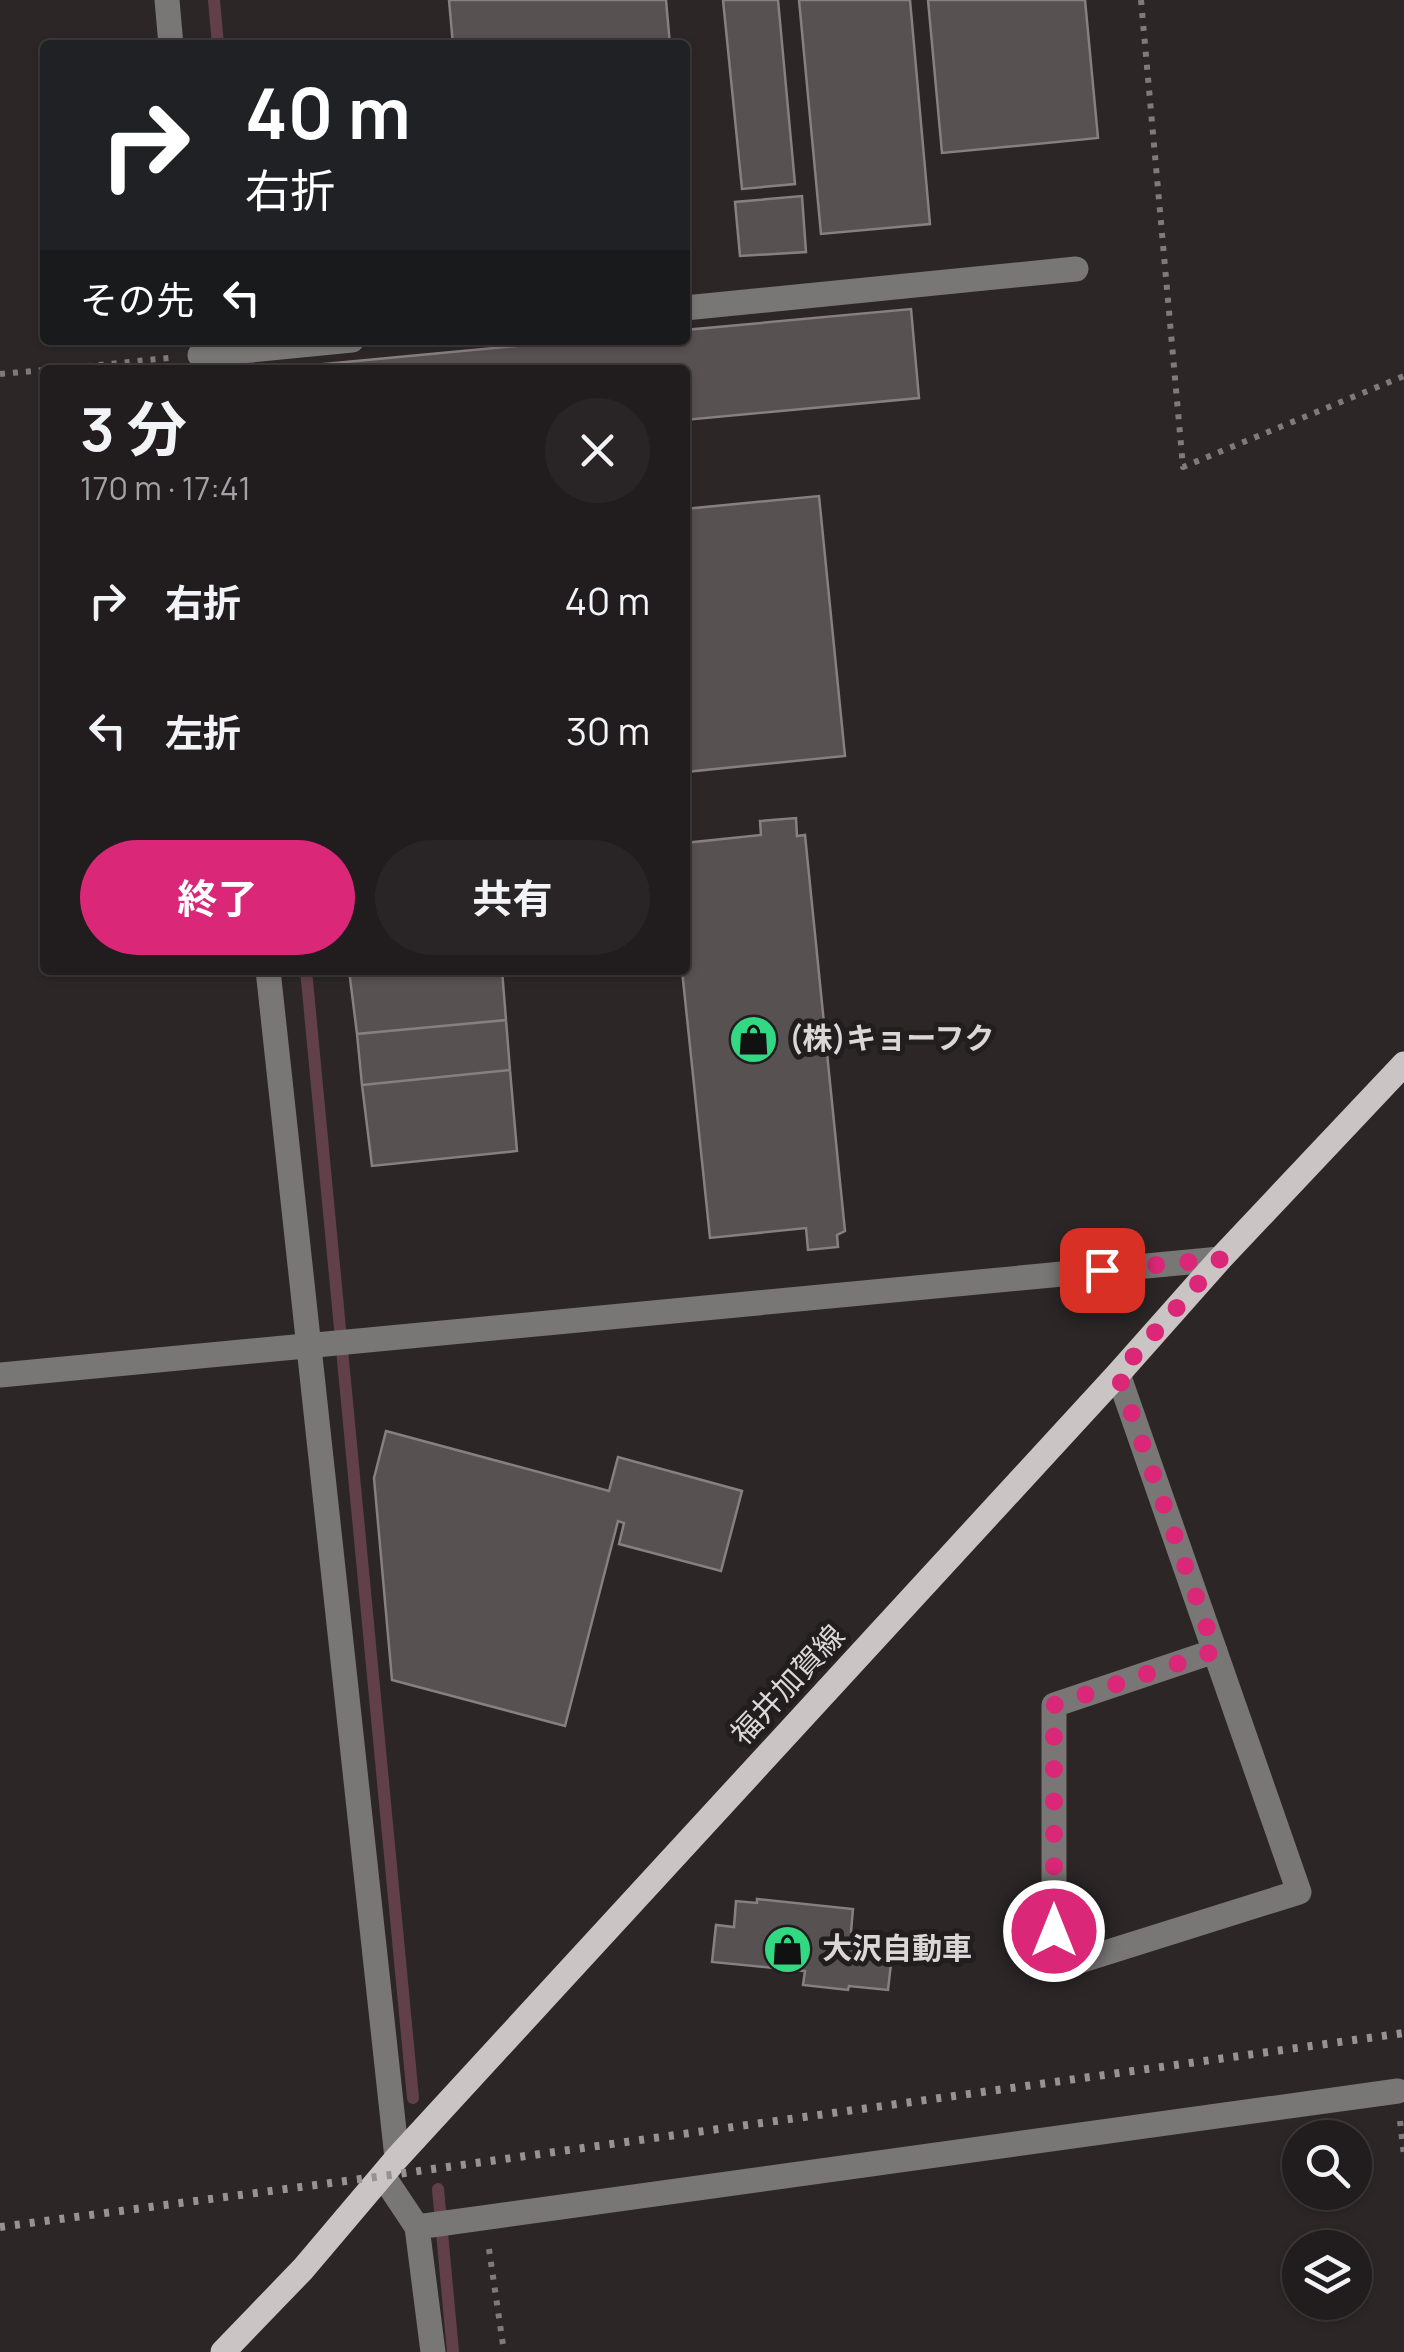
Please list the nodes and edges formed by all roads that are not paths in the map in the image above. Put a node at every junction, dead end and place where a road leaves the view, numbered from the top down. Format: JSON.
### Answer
{"nodes":[{"id":1,"x":167,"y":0,"type":"edge"},
{"id":2,"x":171,"y":40,"type":"edge"},
{"id":3,"x":1076,"y":270,"type":"dead end"},
{"id":4,"x":690,"y":308,"type":"edge"},
{"id":5,"x":299,"y":345,"type":"edge"},
{"id":6,"x":200,"y":355,"type":"edge"},
{"id":7,"x":269,"y":975,"type":"edge"},
{"id":8,"x":1404,"y":1064,"type":"edge"},
{"id":9,"x":1220,"y":1259,"type":"junction"},
{"id":10,"x":329,"y":1344,"type":"junction"},
{"id":11,"x":1118,"y":1374,"type":"junction"},
{"id":12,"x":0,"y":1375,"type":"edge"},
{"id":13,"x":1215,"y":1651,"type":"junction"},
{"id":14,"x":1398,"y":2091,"type":"dead end"},
{"id":15,"x":390,"y":2167,"type":"junction"},
{"id":16,"x":434,"y":2225,"type":"junction"},
{"id":17,"x":223,"y":2352,"type":"edge"},
{"id":18,"x":433,"y":2352,"type":"edge"}],
"edges":[{"from":1,"to":2,"type":"street"},
{"from":3,"to":4,"type":"street"},
{"from":5,"to":6,"type":"street"},
{"from":7,"to":10,"type":"street"},
{"from":8,"to":9,"type":"main road","name":"福井加賀線"},
{"from":9,"to":10,"type":"street"},
{"from":9,"to":11,"type":"main road","name":"福井加賀線"},
{"from":10,"to":12,"type":"street"},
{"from":10,"to":15,"type":"street"},
{"from":11,"to":13,"type":"street"},
{"from":11,"to":15,"type":"main road","name":"福井加賀線"},
{"from":13,"to":13,"type":"street"},
{"from":14,"to":16,"type":"street"},
{"from":15,"to":16,"type":"street"},
{"from":15,"to":17,"type":"main road","name":"福井加賀線"},
{"from":16,"to":18,"type":"street"}]}
